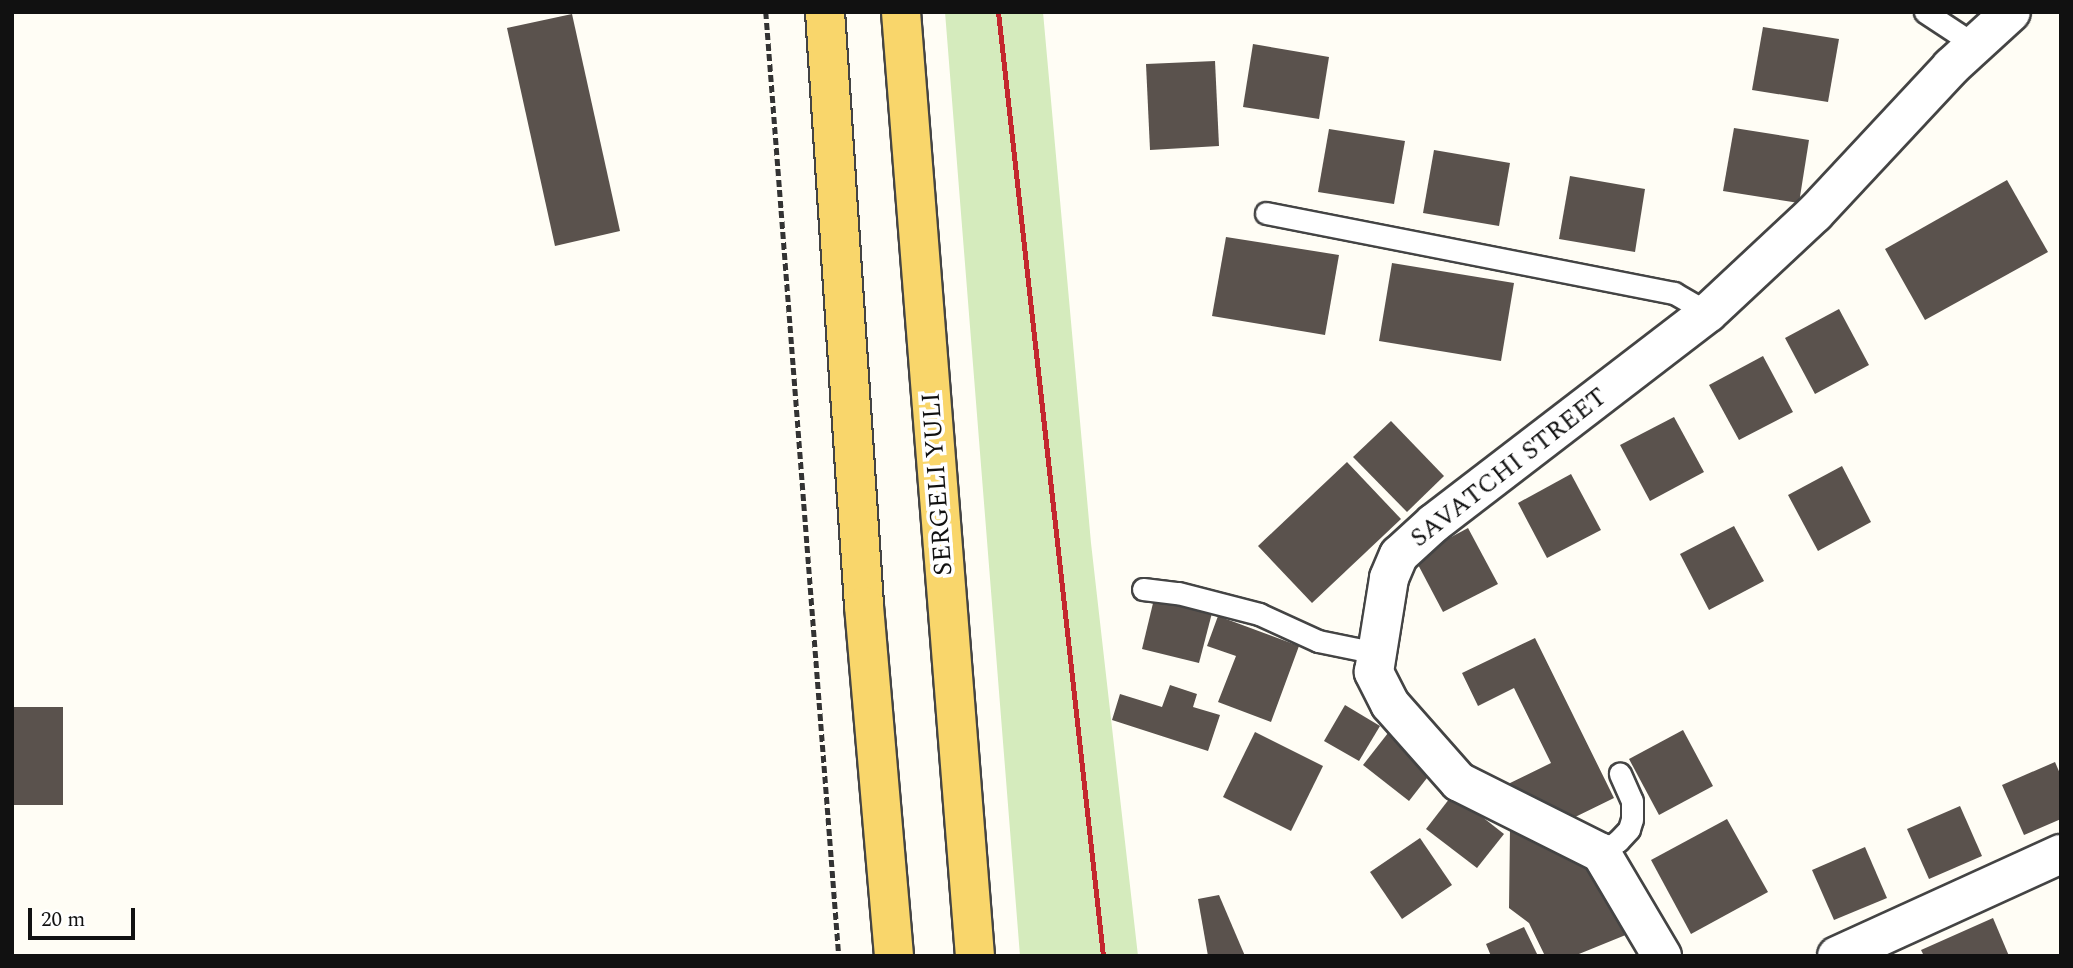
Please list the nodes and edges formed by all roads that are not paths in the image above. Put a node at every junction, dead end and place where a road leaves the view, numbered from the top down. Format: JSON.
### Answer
{"nodes":[{"id":1,"x":825,"y":12,"type":"edge"},
{"id":2,"x":901,"y":12,"type":"edge"},
{"id":3,"x":1925,"y":12,"type":"edge"},
{"id":4,"x":2011,"y":12,"type":"edge"},
{"id":5,"x":1975,"y":45,"type":"junction"},
{"id":6,"x":1266,"y":213,"type":"dead end"},
{"id":7,"x":1708,"y":313,"type":"junction"},
{"id":8,"x":1143,"y":589,"type":"dead end"},
{"id":9,"x":1377,"y":653,"type":"junction"},
{"id":10,"x":1620,"y":774,"type":"dead end"},
{"id":11,"x":1601,"y":852,"type":"junction"},
{"id":12,"x":2061,"y":854,"type":"edge"},
{"id":13,"x":894,"y":956,"type":"edge"},
{"id":14,"x":975,"y":956,"type":"edge"},
{"id":15,"x":1662,"y":956,"type":"edge"},
{"id":16,"x":1837,"y":956,"type":"edge"}],
"edges":[{"from":1,"to":13,"type":"main road"},
{"from":2,"to":14,"type":"main road","name":"SERGELI YULI"},
{"from":3,"to":5,"type":"lane"},
{"from":4,"to":5,"type":"street","name":"SAVATCHI STREET"},
{"from":5,"to":7,"type":"street","name":"SAVATCHI STREET"},
{"from":6,"to":7,"type":"lane"},
{"from":7,"to":9,"type":"street","name":"SAVATCHI STREET"},
{"from":8,"to":9,"type":"lane"},
{"from":9,"to":11,"type":"street","name":"SAVATCHI STREET"},
{"from":10,"to":11,"type":"lane"},
{"from":11,"to":15,"type":"street"},
{"from":12,"to":16,"type":"street"}]}
